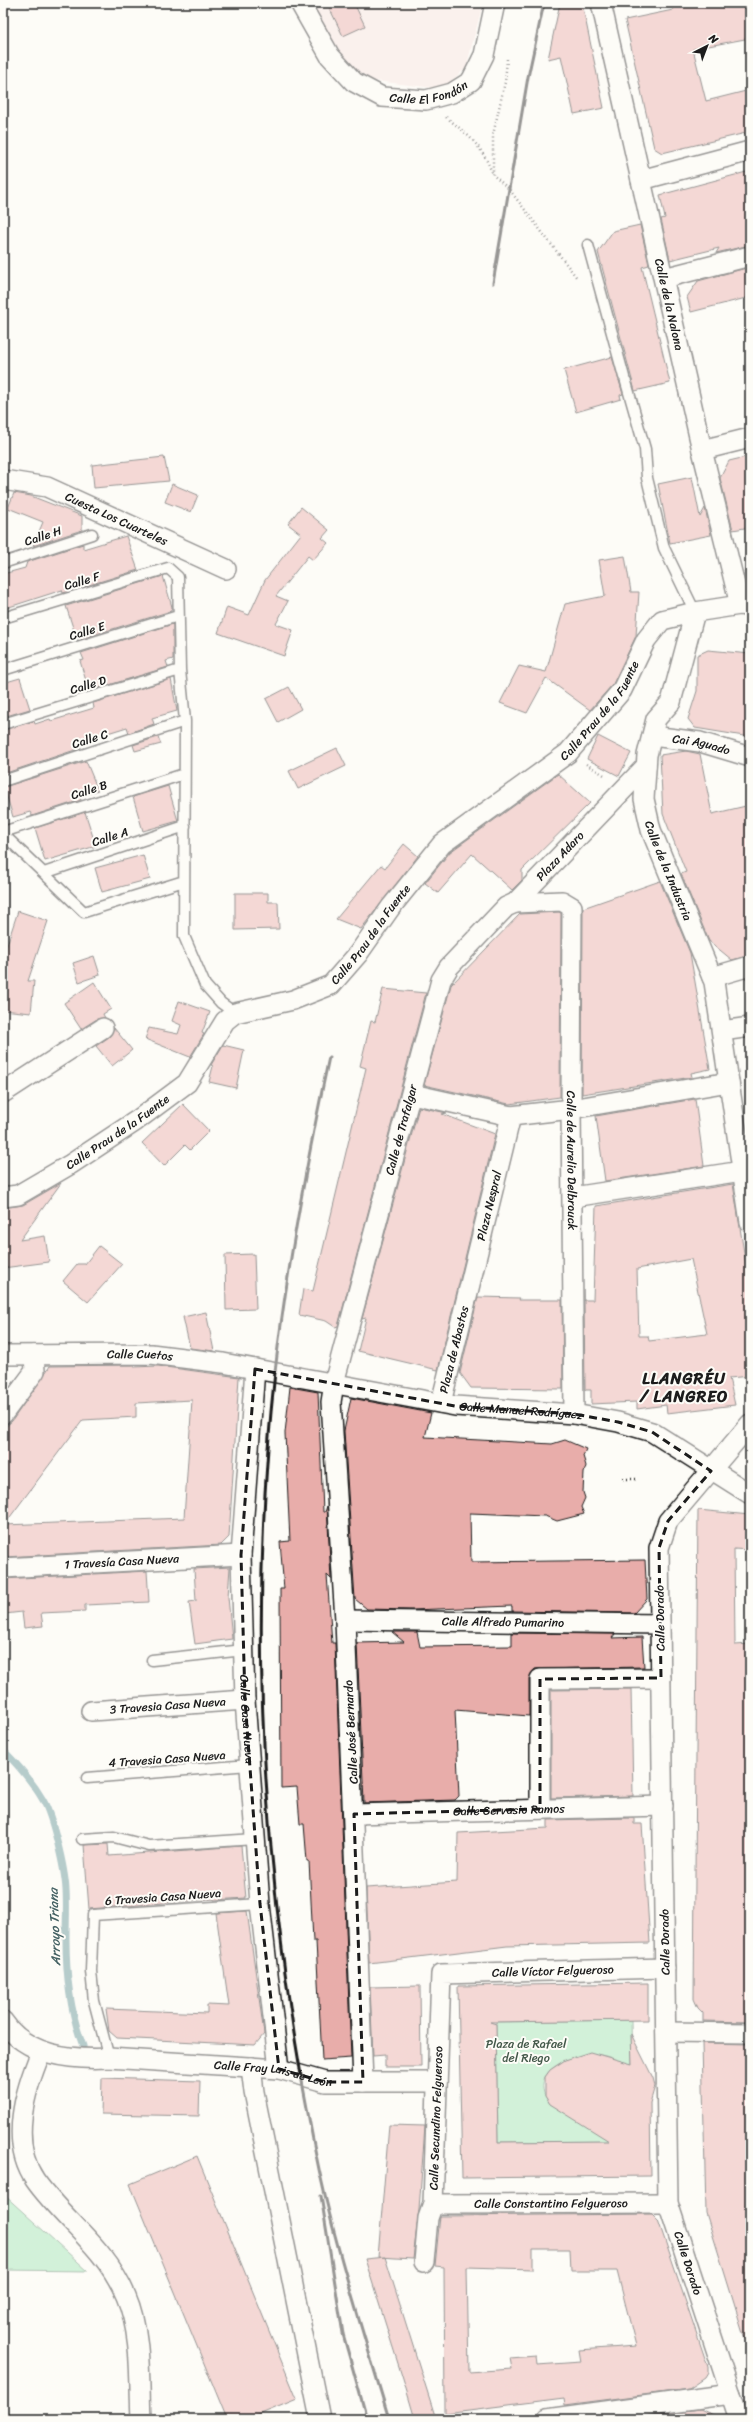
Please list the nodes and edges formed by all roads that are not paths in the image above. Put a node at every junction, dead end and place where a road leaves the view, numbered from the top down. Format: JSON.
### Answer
{"nodes":[{"id":1,"x":300,"y":3,"type":"edge"},
{"id":2,"x":495,"y":3,"type":"edge"},
{"id":3,"x":601,"y":3,"type":"edge"},
{"id":4,"x":750,"y":151,"type":"edge"},
{"id":5,"x":641,"y":180,"type":"junction"},
{"id":6,"x":588,"y":245,"type":"dead end"},
{"id":7,"x":750,"y":256,"type":"edge"},
{"id":8,"x":664,"y":278,"type":"junction"},
{"id":9,"x":750,"y":438,"type":"edge"},
{"id":10,"x":702,"y":450,"type":"junction"},
{"id":11,"x":3,"y":480,"type":"edge"},
{"id":12,"x":92,"y":534,"type":"dead end"},
{"id":13,"x":3,"y":563,"type":"edge"},
{"id":14,"x":226,"y":569,"type":"dead end"},
{"id":15,"x":745,"y":606,"type":"edge"},
{"id":16,"x":695,"y":612,"type":"junction"},
{"id":17,"x":178,"y":616,"type":"junction"},
{"id":18,"x":3,"y":618,"type":"edge"},
{"id":19,"x":3,"y":670,"type":"edge"},
{"id":20,"x":180,"y":670,"type":"junction"},
{"id":21,"x":185,"y":721,"type":"junction"},
{"id":22,"x":3,"y":724,"type":"edge"},
{"id":23,"x":652,"y":736,"type":"junction"},
{"id":24,"x":750,"y":757,"type":"edge"},
{"id":25,"x":647,"y":761,"type":"junction"},
{"id":26,"x":184,"y":774,"type":"junction"},
{"id":27,"x":3,"y":781,"type":"edge"},
{"id":28,"x":185,"y":826,"type":"junction"},
{"id":29,"x":3,"y":833,"type":"edge"},
{"id":30,"x":44,"y":873,"type":"junction"},
{"id":31,"x":184,"y":881,"type":"junction"},
{"id":32,"x":515,"y":903,"type":"junction"},
{"id":33,"x":572,"y":907,"type":"joint"},
{"id":34,"x":750,"y":966,"type":"edge"},
{"id":35,"x":713,"y":980,"type":"junction"},
{"id":36,"x":235,"y":1013,"type":"junction"},
{"id":37,"x":103,"y":1028,"type":"dead end"},
{"id":38,"x":750,"y":1028,"type":"edge"},
{"id":39,"x":722,"y":1029,"type":"junction"},
{"id":40,"x":729,"y":1082,"type":"junction"},
{"id":41,"x":3,"y":1093,"type":"edge"},
{"id":42,"x":412,"y":1094,"type":"junction"},
{"id":43,"x":571,"y":1109,"type":"junction"},
{"id":44,"x":511,"y":1116,"type":"junction"},
{"id":45,"x":745,"y":1176,"type":"edge"},
{"id":46,"x":3,"y":1197,"type":"edge"},
{"id":47,"x":573,"y":1197,"type":"junction"},
{"id":48,"x":750,"y":1222,"type":"edge"},
{"id":49,"x":467,"y":1296,"type":"joint"},
{"id":50,"x":34,"y":1354,"type":"junction"},
{"id":51,"x":3,"y":1355,"type":"edge"},
{"id":52,"x":255,"y":1369,"type":"junction"},
{"id":53,"x":275,"y":1372,"type":"joint"},
{"id":54,"x":334,"y":1383,"type":"junction"},
{"id":55,"x":441,"y":1403,"type":"junction"},
{"id":56,"x":3,"y":1414,"type":"edge"},
{"id":57,"x":574,"y":1414,"type":"junction"},
{"id":58,"x":750,"y":1424,"type":"edge"},
{"id":59,"x":711,"y":1471,"type":"junction"},
{"id":60,"x":750,"y":1494,"type":"edge"},
{"id":61,"x":241,"y":1555,"type":"junction"},
{"id":62,"x":3,"y":1568,"type":"edge"},
{"id":63,"x":345,"y":1620,"type":"junction"},
{"id":64,"x":660,"y":1624,"type":"junction"},
{"id":65,"x":244,"y":1650,"type":"junction"},
{"id":66,"x":152,"y":1660,"type":"dead end"},
{"id":67,"x":661,"y":1678,"type":"junction"},
{"id":68,"x":245,"y":1700,"type":"junction"},
{"id":69,"x":91,"y":1711,"type":"dead end"},
{"id":70,"x":249,"y":1765,"type":"junction"},
{"id":71,"x":87,"y":1778,"type":"dead end"},
{"id":72,"x":663,"y":1806,"type":"junction"},
{"id":73,"x":540,"y":1810,"type":"junction"},
{"id":74,"x":354,"y":1814,"type":"junction"},
{"id":75,"x":82,"y":1839,"type":"dead end"},
{"id":76,"x":255,"y":1839,"type":"junction"},
{"id":77,"x":260,"y":1904,"type":"junction"},
{"id":78,"x":665,"y":1968,"type":"junction"},
{"id":79,"x":441,"y":1974,"type":"joint"},
{"id":80,"x":3,"y":2021,"type":"edge"},
{"id":81,"x":666,"y":2032,"type":"junction"},
{"id":82,"x":750,"y":2033,"type":"edge"},
{"id":83,"x":41,"y":2052,"type":"junction"},
{"id":84,"x":109,"y":2058,"type":"junction"},
{"id":85,"x":251,"y":2067,"type":"junction"},
{"id":86,"x":279,"y":2069,"type":"junction"},
{"id":87,"x":363,"y":2082,"type":"junction"},
{"id":88,"x":437,"y":2082,"type":"junction"},
{"id":89,"x":668,"y":2203,"type":"junction"},
{"id":90,"x":433,"y":2204,"type":"junction"},
{"id":91,"x":424,"y":2262,"type":"dead end"},
{"id":92,"x":731,"y":2394,"type":"junction"},
{"id":93,"x":141,"y":2419,"type":"edge"},
{"id":94,"x":320,"y":2419,"type":"edge"},
{"id":95,"x":547,"y":2419,"type":"edge"},
{"id":96,"x":740,"y":2419,"type":"edge"}],
"edges":[{"from":1,"to":2,"type":"street","name":"Calle El Fondón"},
{"from":3,"to":5,"type":"street","name":"Calle de la Nalona"},
{"from":4,"to":5,"type":"street"},
{"from":5,"to":8,"type":"street","name":"Calle de la Nalona"},
{"from":6,"to":16,"type":"lane"},
{"from":7,"to":8,"type":"street"},
{"from":8,"to":10,"type":"street","name":"Calle de la Nalona"},
{"from":9,"to":10,"type":"street"},
{"from":10,"to":15,"type":"street","name":"Calle de la Nalona"},
{"from":11,"to":14,"type":"street","name":"Cuesta Los Cuarteles"},
{"from":12,"to":13,"type":"lane","name":"Calle H"},
{"from":15,"to":16,"type":"street","name":"Calle Prau de la Fuente"},
{"from":16,"to":23,"type":"street","name":"Calle de la Industria"},
{"from":16,"to":36,"type":"street","name":"Calle Prau de la Fuente"},
{"from":17,"to":18,"type":"lane","name":"Calle F"},
{"from":17,"to":19,"type":"lane","name":"Calle E"},
{"from":17,"to":20,"type":"lane"},
{"from":20,"to":21,"type":"lane"},
{"from":20,"to":22,"type":"lane","name":"Calle D"},
{"from":21,"to":26,"type":"lane"},
{"from":21,"to":27,"type":"lane","name":"Calle C"},
{"from":23,"to":24,"type":"street","name":"Cai Aguado"},
{"from":23,"to":25,"type":"street","name":"Calle de la Industria"},
{"from":25,"to":32,"type":"street","name":"Plaza Adaro"},
{"from":25,"to":35,"type":"street","name":"Calle de la Industria"},
{"from":26,"to":28,"type":"lane"},
{"from":26,"to":29,"type":"lane","name":"Calle B"},
{"from":28,"to":30,"type":"lane","name":"Calle A"},
{"from":28,"to":31,"type":"lane"},
{"from":29,"to":30,"type":"lane"},
{"from":30,"to":31,"type":"lane"},
{"from":31,"to":36,"type":"lane"},
{"from":32,"to":33,"type":"street","name":"Plaza Adaro"},
{"from":32,"to":42,"type":"street","name":"Calle de Trafalgar"},
{"from":33,"to":43,"type":"street","name":"Calle de Aurelio Delbrouck"},
{"from":34,"to":35,"type":"street"},
{"from":35,"to":39,"type":"street","name":"Calle de la Industria"},
{"from":36,"to":46,"type":"street","name":"Calle Prau de la Fuente"},
{"from":37,"to":41,"type":"street"},
{"from":38,"to":39,"type":"street"},
{"from":39,"to":40,"type":"street","name":"Calle de la Industria"},
{"from":40,"to":43,"type":"street"},
{"from":40,"to":45,"type":"street","name":"Calle de la Industria"},
{"from":42,"to":44,"type":"street"},
{"from":42,"to":54,"type":"street","name":"Calle de Trafalgar"},
{"from":43,"to":44,"type":"street"},
{"from":43,"to":47,"type":"street","name":"Calle de Aurelio Delbrouck"},
{"from":44,"to":49,"type":"street","name":"Plaza Nespral"},
{"from":45,"to":47,"type":"street"},
{"from":45,"to":48,"type":"street","name":"Calle de la Industria"},
{"from":47,"to":57,"type":"street","name":"Calle de Aurelio Delbrouck"},
{"from":49,"to":55,"type":"street","name":"Plaza de Abastos"},
{"from":50,"to":51,"type":"street","name":"Calle Cuetos"},
{"from":50,"to":52,"type":"street","name":"Calle Cuetos"},
{"from":50,"to":56,"type":"street"},
{"from":52,"to":53,"type":"street","name":"Calle Cuetos"},
{"from":52,"to":61,"type":"street","name":"Calle Casa Nueva"},
{"from":53,"to":54,"type":"street","name":"Calle Manuel Rodríguez"},
{"from":54,"to":55,"type":"street","name":"Calle Manuel Rodríguez"},
{"from":54,"to":63,"type":"street","name":"Calle José Bernardo"},
{"from":55,"to":57,"type":"street","name":"Calle Manuel Rodríguez"},
{"from":57,"to":59,"type":"street","name":"Calle Manuel Rodríguez"},
{"from":58,"to":59,"type":"street","name":"Calle Dorado"},
{"from":59,"to":60,"type":"street","name":"Calle Manuel Rodríguez"},
{"from":59,"to":64,"type":"street","name":"Calle Dorado"},
{"from":61,"to":62,"type":"street","name":"1 Travesía Casa Nueva"},
{"from":61,"to":65,"type":"street","name":"Calle Casa Nueva"},
{"from":63,"to":64,"type":"street","name":"Calle Alfredo Pumarino"},
{"from":63,"to":74,"type":"street","name":"Calle José Bernardo"},
{"from":64,"to":67,"type":"street","name":"Calle Dorado"},
{"from":65,"to":66,"type":"lane"},
{"from":65,"to":68,"type":"street","name":"Calle Casa Nueva"},
{"from":67,"to":72,"type":"street","name":"Calle Dorado"},
{"from":67,"to":73,"type":"street"},
{"from":68,"to":69,"type":"street","name":"3 Travesia Casa Nueva"},
{"from":68,"to":70,"type":"street","name":"Calle Casa Nueva"},
{"from":70,"to":71,"type":"lane","name":"4 Travesia Casa Nueva"},
{"from":70,"to":76,"type":"street","name":"Calle Casa Nueva"},
{"from":72,"to":73,"type":"street","name":"Calle Gervasio Ramos"},
{"from":72,"to":78,"type":"street","name":"Calle Dorado"},
{"from":73,"to":74,"type":"street","name":"Calle Gervasio Ramos"},
{"from":74,"to":87,"type":"street","name":"Calle José Bernardo"},
{"from":75,"to":76,"type":"lane"},
{"from":76,"to":77,"type":"street","name":"Calle Casa Nueva"},
{"from":77,"to":84,"type":"lane","name":"6 Travesia Casa Nueva"},
{"from":77,"to":86,"type":"street","name":"Calle Casa Nueva"},
{"from":78,"to":79,"type":"street","name":"Calle Víctor Felgueroso"},
{"from":78,"to":81,"type":"street","name":"Calle Dorado"},
{"from":79,"to":88,"type":"street","name":"Calle Secundino Felgueroso"},
{"from":80,"to":83,"type":"street"},
{"from":81,"to":82,"type":"street"},
{"from":81,"to":89,"type":"street","name":"Calle Dorado"},
{"from":83,"to":84,"type":"street","name":"Calle Fray Luis de León"},
{"from":83,"to":93,"type":"street"},
{"from":84,"to":85,"type":"street","name":"Calle Fray Luis de León"},
{"from":85,"to":86,"type":"street","name":"Calle Fray Luis de León"},
{"from":85,"to":94,"type":"street"},
{"from":86,"to":87,"type":"street","name":"Calle Fray Luis de León"},
{"from":87,"to":88,"type":"street","name":"Calle Fray Luis de León"},
{"from":88,"to":90,"type":"street","name":"Calle Secundino Felgueroso"},
{"from":89,"to":90,"type":"street","name":"Calle Constantino Felgueroso"},
{"from":89,"to":92,"type":"street","name":"Calle Dorado"},
{"from":90,"to":91,"type":"street","name":"Calle Secundino Felgueroso"},
{"from":92,"to":95,"type":"street"},
{"from":92,"to":96,"type":"street","name":"Calle Dorado"}]}
